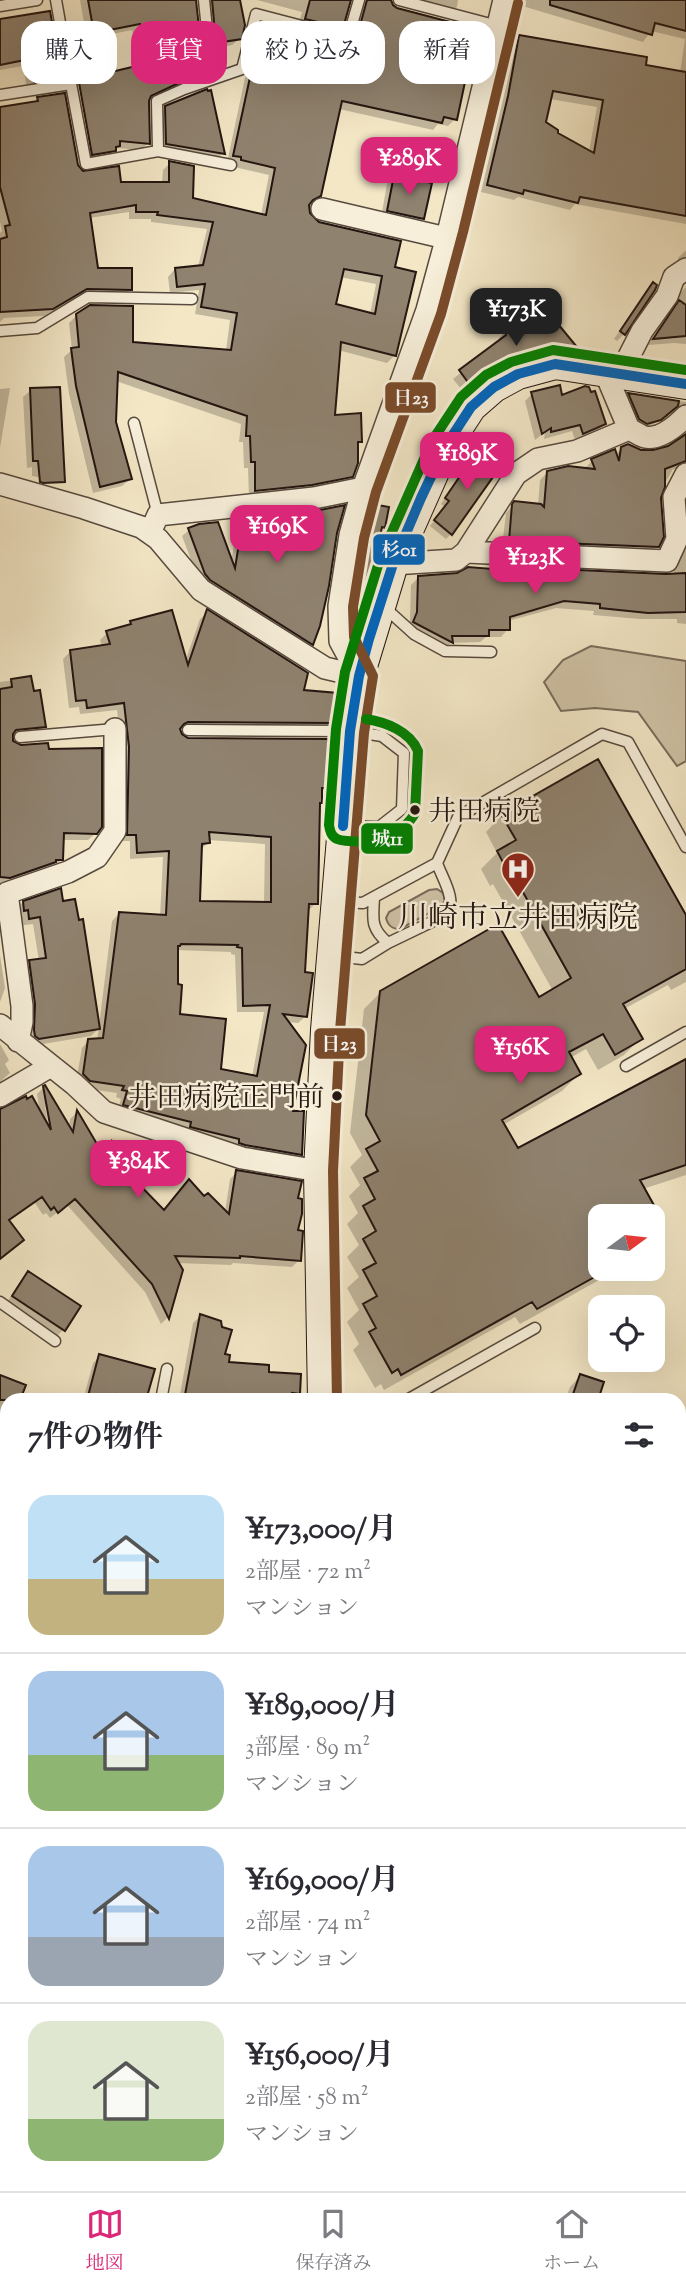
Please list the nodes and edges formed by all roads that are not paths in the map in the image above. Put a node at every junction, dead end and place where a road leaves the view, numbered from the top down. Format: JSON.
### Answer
{"nodes":[{"id":1,"x":37,"y":0,"type":"edge"},
{"id":2,"x":56,"y":0,"type":"edge"},
{"id":3,"x":204,"y":0,"type":"edge"},
{"id":4,"x":359,"y":0,"type":"edge"},
{"id":5,"x":398,"y":0,"type":"edge"},
{"id":6,"x":505,"y":0,"type":"edge"},
{"id":7,"x":0,"y":6,"type":"edge"},
{"id":8,"x":60,"y":21,"type":"edge"},
{"id":9,"x":206,"y":21,"type":"edge"},
{"id":10,"x":498,"y":26,"type":"junction"},
{"id":11,"x":227,"y":74,"type":"edge"},
{"id":12,"x":71,"y":84,"type":"joint"},
{"id":13,"x":198,"y":84,"type":"edge"},
{"id":14,"x":0,"y":95,"type":"edge"},
{"id":15,"x":158,"y":151,"type":"junction"},
{"id":16,"x":231,"y":165,"type":"dead end"},
{"id":17,"x":322,"y":209,"type":"dead end"},
{"id":18,"x":446,"y":238,"type":"junction"},
{"id":19,"x":686,"y":269,"type":"edge"},
{"id":20,"x":192,"y":299,"type":"dead end"},
{"id":21,"x":0,"y":331,"type":"edge"},
{"id":22,"x":612,"y":373,"type":"junction"},
{"id":23,"x":686,"y":384,"type":"edge"},
{"id":24,"x":686,"y":416,"type":"edge"},
{"id":25,"x":134,"y":423,"type":"dead end"},
{"id":26,"x":629,"y":429,"type":"junction"},
{"id":27,"x":686,"y":474,"type":"edge"},
{"id":28,"x":0,"y":484,"type":"edge"},
{"id":29,"x":363,"y":488,"type":"junction"},
{"id":30,"x":154,"y":524,"type":"junction"},
{"id":31,"x":466,"y":552,"type":"junction"},
{"id":32,"x":393,"y":564,"type":"junction"},
{"id":33,"x":380,"y":603,"type":"junction"},
{"id":34,"x":492,"y":652,"type":"dead end"},
{"id":35,"x":359,"y":676,"type":"junction"},
{"id":36,"x":115,"y":729,"type":"joint"},
{"id":37,"x":188,"y":730,"type":"dead end"},
{"id":38,"x":350,"y":731,"type":"junction"},
{"id":39,"x":20,"y":737,"type":"dead end"},
{"id":40,"x":342,"y":826,"type":"junction"},
{"id":41,"x":686,"y":847,"type":"edge"},
{"id":42,"x":436,"y":863,"type":"junction"},
{"id":43,"x":3,"y":892,"type":"edge"},
{"id":44,"x":374,"y":897,"type":"junction"},
{"id":45,"x":336,"y":902,"type":"junction"},
{"id":46,"x":388,"y":943,"type":"junction"},
{"id":47,"x":332,"y":956,"type":"junction"},
{"id":48,"x":0,"y":1026,"type":"edge"},
{"id":49,"x":686,"y":1032,"type":"edge"},
{"id":50,"x":18,"y":1041,"type":"junction"},
{"id":51,"x":51,"y":1066,"type":"junction"},
{"id":52,"x":626,"y":1066,"type":"dead end"},
{"id":53,"x":0,"y":1096,"type":"edge"},
{"id":54,"x":319,"y":1171,"type":"junction"},
{"id":55,"x":0,"y":1302,"type":"edge"},
{"id":56,"x":535,"y":1328,"type":"dead end"},
{"id":57,"x":55,"y":1341,"type":"dead end"},
{"id":58,"x":167,"y":1369,"type":"dead end"},
{"id":59,"x":162,"y":1393,"type":"edge"},
{"id":60,"x":323,"y":1393,"type":"edge"},
{"id":61,"x":419,"y":1393,"type":"edge"}],
"edges":[{"from":1,"to":7,"type":"lane"},
{"from":2,"to":8,"type":"lane"},
{"from":3,"to":9,"type":"lane"},
{"from":4,"to":11,"type":"lane"},
{"from":5,"to":10,"type":"lane"},
{"from":6,"to":10,"type":"street"},
{"from":10,"to":18,"type":"street"},
{"from":12,"to":14,"type":"lane"},
{"from":12,"to":15,"type":"lane"},
{"from":13,"to":15,"type":"lane"},
{"from":15,"to":16,"type":"lane"},
{"from":17,"to":18,"type":"street"},
{"from":18,"to":29,"type":"street"},
{"from":19,"to":22,"type":"street"},
{"from":20,"to":21,"type":"lane"},
{"from":22,"to":23,"type":"street"},
{"from":22,"to":26,"type":"street"},
{"from":22,"to":32,"type":"street"},
{"from":24,"to":26,"type":"street"},
{"from":25,"to":30,"type":"lane"},
{"from":26,"to":31,"type":"street"},
{"from":27,"to":31,"type":"street"},
{"from":28,"to":30,"type":"street"},
{"from":29,"to":30,"type":"street"},
{"from":29,"to":35,"type":"street"},
{"from":30,"to":35,"type":"street"},
{"from":31,"to":32,"type":"street"},
{"from":32,"to":33,"type":"street"},
{"from":33,"to":34,"type":"lane"},
{"from":33,"to":35,"type":"street"},
{"from":35,"to":38,"type":"street"},
{"from":36,"to":39,"type":"lane"},
{"from":36,"to":43,"type":"street"},
{"from":37,"to":38,"type":"lane"},
{"from":38,"to":40,"type":"street"},
{"from":38,"to":40,"type":"lane"},
{"from":40,"to":45,"type":"street"},
{"from":41,"to":42,"type":"lane"},
{"from":42,"to":44,"type":"lane"},
{"from":42,"to":46,"type":"lane"},
{"from":43,"to":50,"type":"street"},
{"from":44,"to":45,"type":"lane"},
{"from":44,"to":46,"type":"lane"},
{"from":45,"to":47,"type":"street"},
{"from":46,"to":47,"type":"lane"},
{"from":47,"to":54,"type":"street"},
{"from":48,"to":50,"type":"street"},
{"from":49,"to":52,"type":"lane"},
{"from":50,"to":51,"type":"street"},
{"from":51,"to":53,"type":"street"},
{"from":51,"to":54,"type":"street"},
{"from":54,"to":60,"type":"street"},
{"from":55,"to":57,"type":"lane"},
{"from":56,"to":61,"type":"lane"},
{"from":58,"to":59,"type":"lane"}]}
